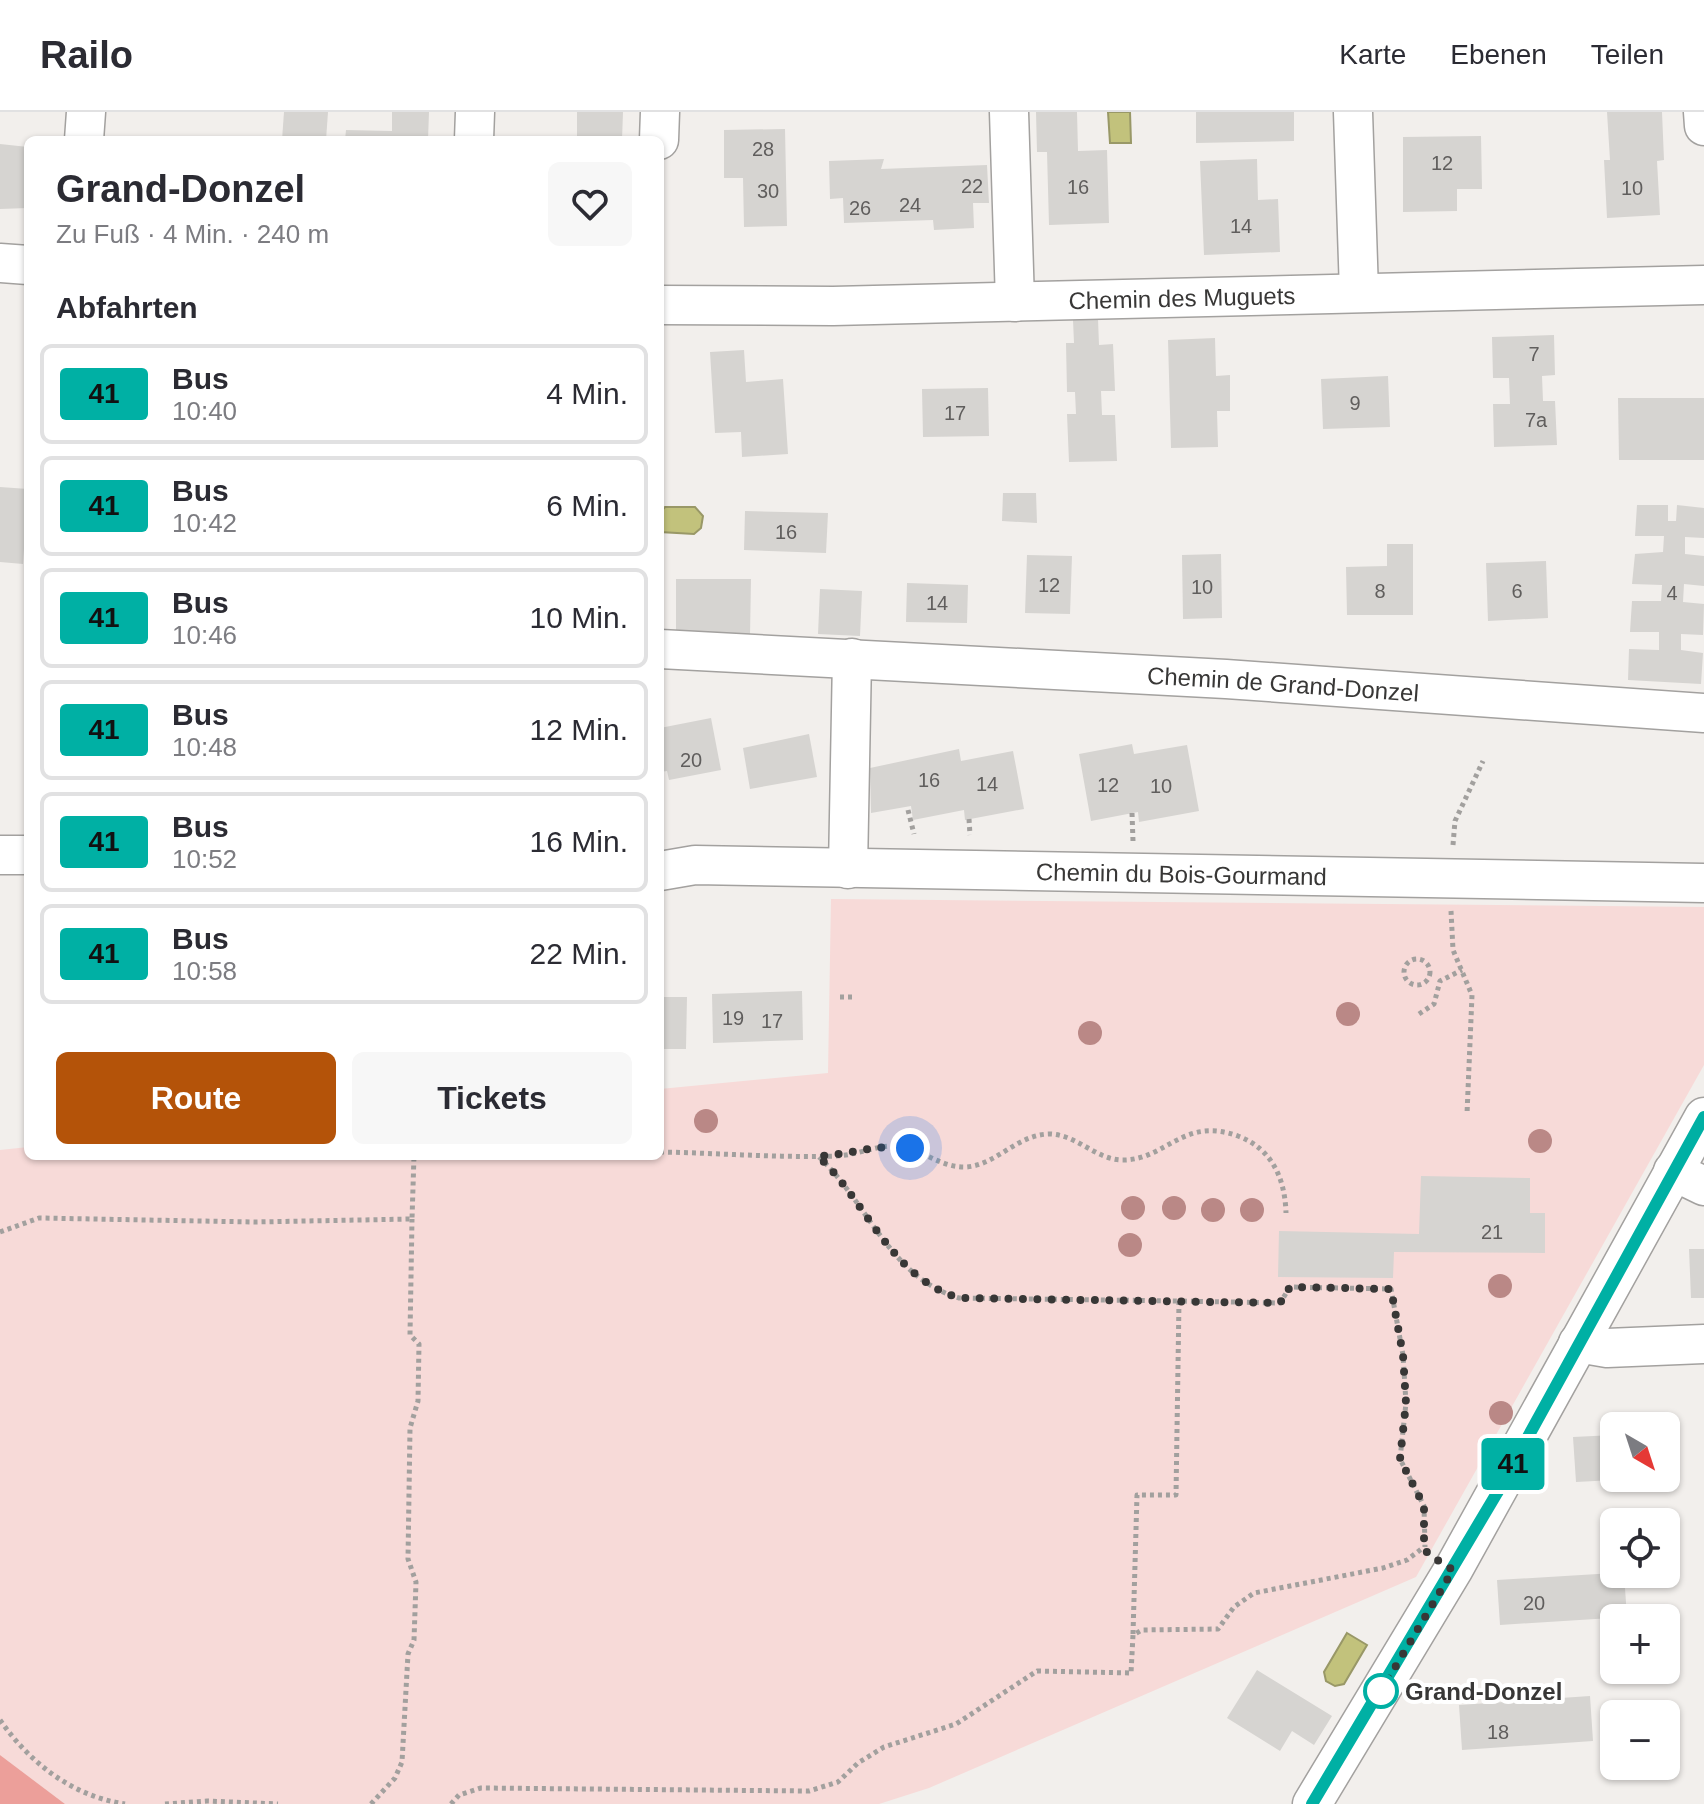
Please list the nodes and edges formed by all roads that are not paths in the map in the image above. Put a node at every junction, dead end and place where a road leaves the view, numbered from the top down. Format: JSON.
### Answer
{"nodes":[{"id":1,"x":86,"y":112,"type":"edge"},
{"id":2,"x":475,"y":112,"type":"edge"},
{"id":3,"x":660,"y":112,"type":"edge"},
{"id":4,"x":1009,"y":112,"type":"edge"},
{"id":5,"x":1353,"y":112,"type":"edge"},
{"id":6,"x":1703,"y":112,"type":"edge"},
{"id":7,"x":1704,"y":126,"type":"edge"},
{"id":8,"x":84,"y":136,"type":"edge"},
{"id":9,"x":474,"y":136,"type":"edge"},
{"id":10,"x":659,"y":136,"type":"edge"},
{"id":11,"x":0,"y":263,"type":"edge"},
{"id":12,"x":24,"y":265,"type":"edge"},
{"id":13,"x":1704,"y":285,"type":"edge"},
{"id":14,"x":1359,"y":292,"type":"junction"},
{"id":15,"x":1015,"y":302,"type":"junction"},
{"id":16,"x":664,"y":305,"type":"edge"},
{"id":17,"x":664,"y":649,"type":"edge"},
{"id":18,"x":858,"y":659,"type":"junction"},
{"id":19,"x":1704,"y":713,"type":"edge"},
{"id":20,"x":0,"y":855,"type":"edge"},
{"id":21,"x":24,"y":855,"type":"edge"},
{"id":22,"x":848,"y":869,"type":"junction"},
{"id":23,"x":664,"y":870,"type":"edge"},
{"id":24,"x":1704,"y":883,"type":"edge"},
{"id":25,"x":1704,"y":1117,"type":"edge"},
{"id":26,"x":1688,"y":1178,"type":"edge"},
{"id":27,"x":1578,"y":1343,"type":"junction"},
{"id":28,"x":1704,"y":1344,"type":"edge"},
{"id":29,"x":1312,"y":1804,"type":"edge"}],
"edges":[{"from":1,"to":8,"type":"street"},
{"from":2,"to":9,"type":"street"},
{"from":3,"to":10,"type":"street"},
{"from":4,"to":15,"type":"street"},
{"from":5,"to":14,"type":"street"},
{"from":6,"to":7,"type":"street"},
{"from":11,"to":12,"type":"street"},
{"from":13,"to":14,"type":"street","name":"Chemin des Muguets"},
{"from":14,"to":15,"type":"street","name":"Chemin des Muguets"},
{"from":15,"to":16,"type":"street","name":"Chemin des Muguets"},
{"from":17,"to":18,"type":"street","name":"Chemin de Grand-Donzel"},
{"from":18,"to":19,"type":"street","name":"Chemin de Grand-Donzel"},
{"from":18,"to":22,"type":"street"},
{"from":20,"to":21,"type":"street"},
{"from":22,"to":23,"type":"street","name":"Chemin du Bois-Gourmand"},
{"from":22,"to":24,"type":"street","name":"Chemin du Bois-Gourmand"},
{"from":25,"to":26,"type":"street"},
{"from":26,"to":27,"type":"street"},
{"from":27,"to":28,"type":"street"},
{"from":27,"to":29,"type":"street"}]}
